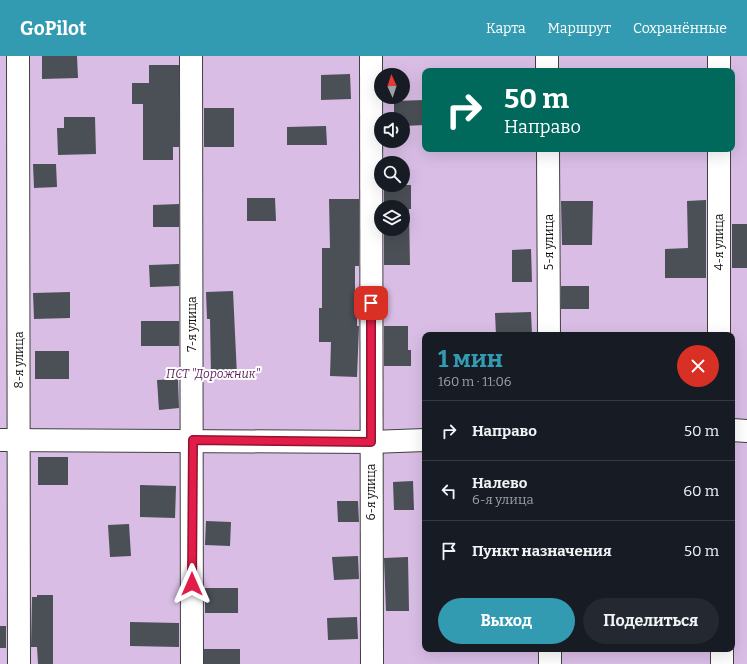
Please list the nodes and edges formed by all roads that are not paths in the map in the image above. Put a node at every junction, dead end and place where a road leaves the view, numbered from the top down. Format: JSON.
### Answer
{"nodes":[{"id":1,"x":18,"y":56,"type":"edge"},
{"id":2,"x":191,"y":56,"type":"edge"},
{"id":3,"x":371,"y":56,"type":"edge"},
{"id":4,"x":547,"y":56,"type":"edge"},
{"id":5,"x":719,"y":56,"type":"edge"},
{"id":6,"x":547,"y":68,"type":"edge"},
{"id":7,"x":719,"y":68,"type":"edge"},
{"id":8,"x":548,"y":152,"type":"edge"},
{"id":9,"x":719,"y":152,"type":"edge"},
{"id":10,"x":549,"y":332,"type":"edge"},
{"id":11,"x":719,"y":332,"type":"edge"},
{"id":12,"x":735,"y":430,"type":"edge"},
{"id":13,"x":747,"y":430,"type":"edge"},
{"id":14,"x":10,"y":440,"type":"edge"},
{"id":15,"x":193,"y":440,"type":"junction"},
{"id":16,"x":422,"y":440,"type":"edge"},
{"id":17,"x":371,"y":442,"type":"junction"},
{"id":18,"x":550,"y":652,"type":"edge"},
{"id":19,"x":722,"y":652,"type":"edge"},
{"id":20,"x":19,"y":664,"type":"edge"},
{"id":21,"x":192,"y":664,"type":"edge"},
{"id":22,"x":372,"y":664,"type":"edge"},
{"id":23,"x":550,"y":664,"type":"edge"},
{"id":24,"x":722,"y":664,"type":"edge"}],
"edges":[{"from":1,"to":14,"type":"street","name":"8-я улица"},
{"from":2,"to":15,"type":"street","name":"7-я улица"},
{"from":3,"to":17,"type":"street","name":"6-я улица"},
{"from":4,"to":6,"type":"street"},
{"from":5,"to":7,"type":"street"},
{"from":8,"to":10,"type":"street","name":"5-я улица"},
{"from":9,"to":11,"type":"street","name":"4-я улица"},
{"from":12,"to":13,"type":"street"},
{"from":14,"to":15,"type":"street"},
{"from":14,"to":20,"type":"street","name":"8-я улица"},
{"from":15,"to":17,"type":"street"},
{"from":15,"to":21,"type":"street","name":"7-я улица"},
{"from":16,"to":17,"type":"street"},
{"from":17,"to":22,"type":"street","name":"6-я улица"},
{"from":18,"to":23,"type":"street"},
{"from":19,"to":24,"type":"street"}]}
